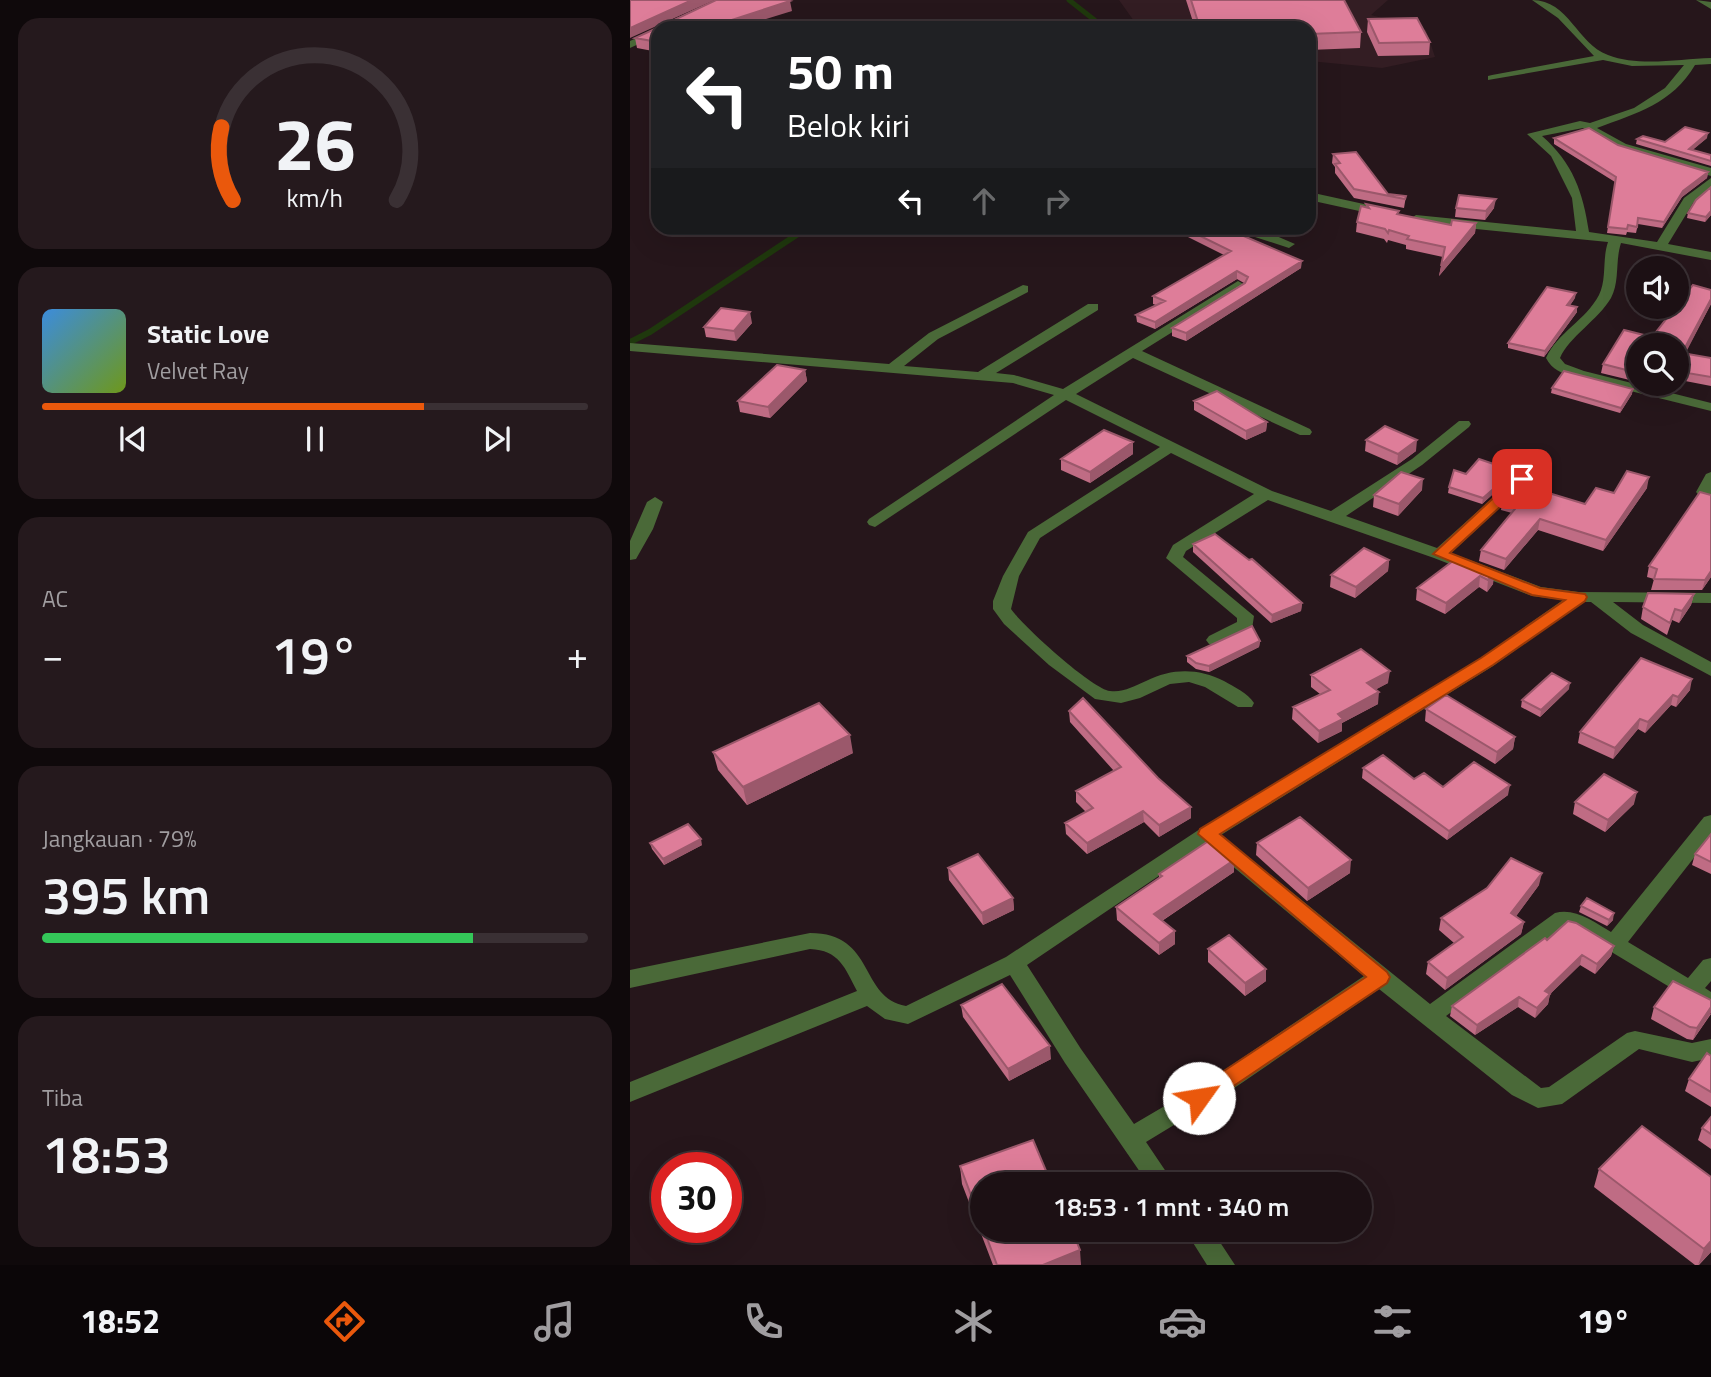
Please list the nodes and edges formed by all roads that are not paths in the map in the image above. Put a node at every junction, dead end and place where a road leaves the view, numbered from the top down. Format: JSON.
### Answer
{"nodes":[{"id":1,"x":1537,"y":0,"type":"edge"},
{"id":2,"x":1701,"y":0,"type":"edge"},
{"id":3,"x":1711,"y":6,"type":"edge"},
{"id":4,"x":651,"y":34,"type":"edge"},
{"id":5,"x":630,"y":45,"type":"edge"},
{"id":6,"x":1604,"y":57,"type":"junction"},
{"id":7,"x":1692,"y":61,"type":"junction"},
{"id":8,"x":1711,"y":61,"type":"edge"},
{"id":9,"x":1492,"y":78,"type":"dead end"},
{"id":10,"x":1590,"y":126,"type":"junction"},
{"id":11,"x":1711,"y":172,"type":"edge"},
{"id":12,"x":1711,"y":181,"type":"edge"},
{"id":13,"x":1316,"y":198,"type":"edge"},
{"id":14,"x":1264,"y":235,"type":"edge"},
{"id":15,"x":1583,"y":237,"type":"junction"},
{"id":16,"x":1616,"y":239,"type":"junction"},
{"id":17,"x":1289,"y":244,"type":"dead end"},
{"id":18,"x":1661,"y":245,"type":"junction"},
{"id":19,"x":1711,"y":256,"type":"edge"},
{"id":20,"x":1238,"y":285,"type":"edge"},
{"id":21,"x":1023,"y":289,"type":"dead end"},
{"id":22,"x":1093,"y":306,"type":"dead end"},
{"id":23,"x":630,"y":347,"type":"edge"},
{"id":24,"x":1132,"y":352,"type":"junction"},
{"id":25,"x":893,"y":369,"type":"junction"},
{"id":26,"x":983,"y":375,"type":"junction"},
{"id":27,"x":1065,"y":394,"type":"junction"},
{"id":28,"x":1711,"y":407,"type":"edge"},
{"id":29,"x":1464,"y":424,"type":"dead end"},
{"id":30,"x":1305,"y":432,"type":"dead end"},
{"id":31,"x":1170,"y":447,"type":"junction"},
{"id":32,"x":1543,"y":460,"type":"dead end"},
{"id":33,"x":1711,"y":477,"type":"edge"},
{"id":34,"x":1266,"y":494,"type":"junction"},
{"id":35,"x":1711,"y":499,"type":"edge"},
{"id":36,"x":655,"y":502,"type":"dead end"},
{"id":37,"x":1332,"y":518,"type":"junction"},
{"id":38,"x":875,"y":522,"type":"dead end"},
{"id":39,"x":1440,"y":554,"type":"junction"},
{"id":40,"x":630,"y":555,"type":"edge"},
{"id":41,"x":1587,"y":597,"type":"junction"},
{"id":42,"x":1711,"y":598,"type":"edge"},
{"id":43,"x":1215,"y":640,"type":"edge"},
{"id":44,"x":1711,"y":670,"type":"edge"},
{"id":45,"x":1245,"y":703,"type":"dead end"},
{"id":46,"x":1711,"y":822,"type":"edge"},
{"id":47,"x":1207,"y":834,"type":"junction"},
{"id":48,"x":1614,"y":944,"type":"junction"},
{"id":49,"x":1014,"y":963,"type":"junction"},
{"id":50,"x":1711,"y":966,"type":"edge"},
{"id":51,"x":1380,"y":977,"type":"junction"},
{"id":52,"x":630,"y":979,"type":"edge"},
{"id":53,"x":1691,"y":990,"type":"junction"},
{"id":54,"x":870,"y":995,"type":"junction"},
{"id":55,"x":1711,"y":1003,"type":"edge"},
{"id":56,"x":1431,"y":1015,"type":"junction"},
{"id":57,"x":1711,"y":1048,"type":"edge"},
{"id":58,"x":630,"y":1093,"type":"edge"},
{"id":59,"x":1130,"y":1139,"type":"junction"},
{"id":60,"x":1154,"y":1172,"type":"edge"},
{"id":61,"x":1206,"y":1242,"type":"edge"},
{"id":62,"x":1222,"y":1265,"type":"edge"}],
"edges":[{"from":1,"to":6,"type":"street"},
{"from":2,"to":3,"type":"street"},
{"from":4,"to":5,"type":"street"},
{"from":6,"to":7,"type":"street"},
{"from":6,"to":9,"type":"street"},
{"from":7,"to":8,"type":"street"},
{"from":7,"to":10,"type":"street"},
{"from":10,"to":11,"type":"street"},
{"from":10,"to":15,"type":"street"},
{"from":12,"to":18,"type":"street"},
{"from":13,"to":15,"type":"street"},
{"from":14,"to":17,"type":"street"},
{"from":15,"to":16,"type":"street"},
{"from":16,"to":18,"type":"street"},
{"from":16,"to":28,"type":"street"},
{"from":18,"to":19,"type":"street"},
{"from":20,"to":24,"type":"street"},
{"from":21,"to":25,"type":"street"},
{"from":22,"to":26,"type":"street"},
{"from":23,"to":25,"type":"street"},
{"from":24,"to":27,"type":"street"},
{"from":24,"to":30,"type":"street"},
{"from":25,"to":26,"type":"street"},
{"from":26,"to":27,"type":"street"},
{"from":27,"to":31,"type":"street"},
{"from":27,"to":38,"type":"street"},
{"from":29,"to":37,"type":"street"},
{"from":31,"to":34,"type":"street"},
{"from":31,"to":45,"type":"street"},
{"from":32,"to":39,"type":"street"},
{"from":33,"to":35,"type":"street"},
{"from":34,"to":37,"type":"street"},
{"from":34,"to":43,"type":"street"},
{"from":36,"to":40,"type":"street"},
{"from":37,"to":39,"type":"street"},
{"from":39,"to":41,"type":"street"},
{"from":41,"to":42,"type":"street"},
{"from":41,"to":44,"type":"street"},
{"from":41,"to":47,"type":"street"},
{"from":46,"to":48,"type":"street"},
{"from":47,"to":49,"type":"street"},
{"from":47,"to":51,"type":"street"},
{"from":48,"to":53,"type":"street"},
{"from":48,"to":56,"type":"street"},
{"from":49,"to":54,"type":"street"},
{"from":49,"to":59,"type":"street"},
{"from":50,"to":53,"type":"street"},
{"from":51,"to":56,"type":"street"},
{"from":51,"to":59,"type":"street"},
{"from":52,"to":54,"type":"street"},
{"from":53,"to":55,"type":"street"},
{"from":54,"to":58,"type":"street"},
{"from":56,"to":57,"type":"street"},
{"from":59,"to":60,"type":"street"},
{"from":61,"to":62,"type":"street"}]}
